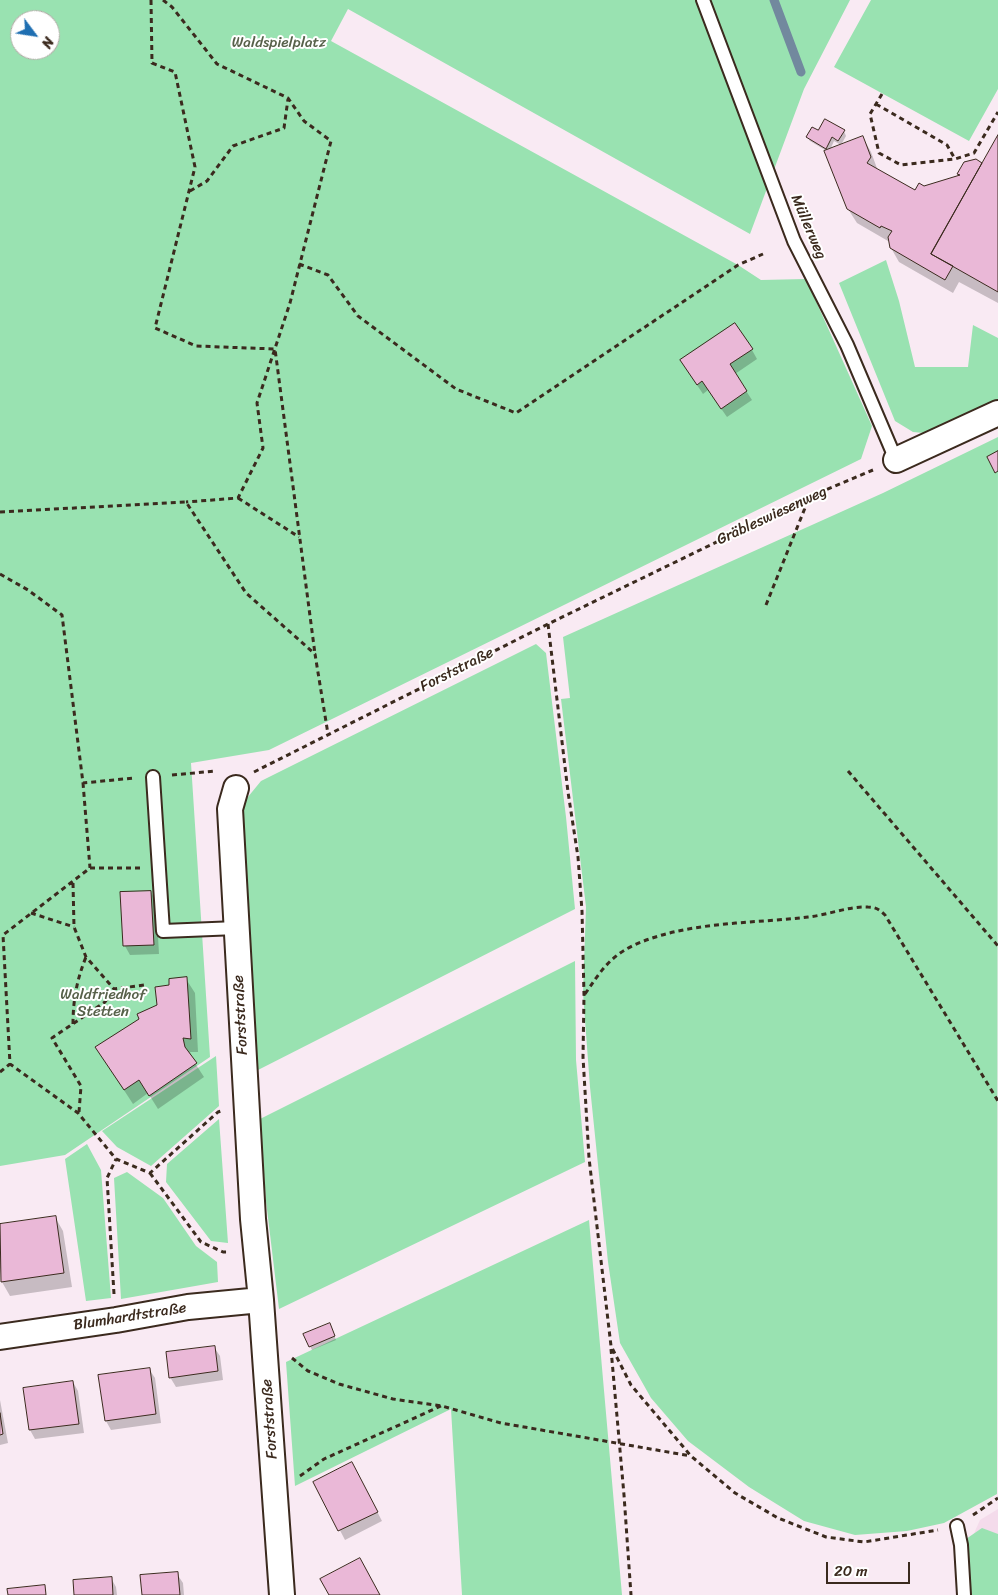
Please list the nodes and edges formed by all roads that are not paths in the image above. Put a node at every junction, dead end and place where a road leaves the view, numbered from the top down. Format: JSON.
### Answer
{"nodes":[{"id":1,"x":703,"y":0,"type":"edge"},
{"id":2,"x":998,"y":413,"type":"edge"},
{"id":3,"x":896,"y":460,"type":"joint"},
{"id":4,"x":154,"y":776,"type":"road end"},
{"id":5,"x":236,"y":788,"type":"road end"},
{"id":6,"x":237,"y":928,"type":"junction"},
{"id":7,"x":261,"y":1300,"type":"junction"},
{"id":8,"x":0,"y":1337,"type":"edge"},
{"id":9,"x":957,"y":1526,"type":"road end"},
{"id":10,"x":282,"y":1595,"type":"edge"},
{"id":11,"x":964,"y":1595,"type":"edge"}],
"edges":[{"from":1,"to":3,"type":"lane","name":"Müllerweg"},
{"from":2,"to":3,"type":"street"},
{"from":4,"to":6,"type":"lane"},
{"from":5,"to":6,"type":"street","name":"Forststraße"},
{"from":6,"to":7,"type":"street","name":"Forststraße"},
{"from":7,"to":8,"type":"street","name":"Blumhardtstraße"},
{"from":7,"to":10,"type":"street","name":"Forststraße"},
{"from":9,"to":11,"type":"lane"}]}
